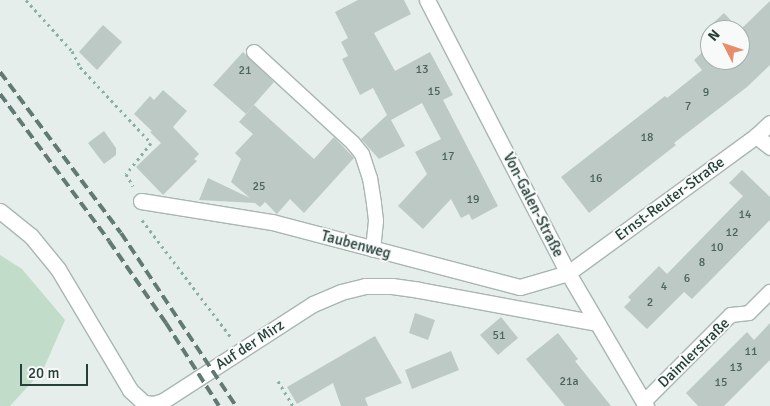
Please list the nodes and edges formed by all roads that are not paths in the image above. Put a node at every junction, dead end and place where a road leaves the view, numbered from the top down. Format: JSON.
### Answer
{"nodes":[{"id":1,"x":427,"y":0,"type":"edge"},
{"id":2,"x":254,"y":52,"type":"dead end"},
{"id":3,"x":770,"y":123,"type":"edge"},
{"id":4,"x":756,"y":136,"type":"junction"},
{"id":5,"x":770,"y":147,"type":"edge"},
{"id":6,"x":141,"y":201,"type":"road end"},
{"id":7,"x":0,"y":211,"type":"edge"},
{"id":8,"x":373,"y":250,"type":"junction"},
{"id":9,"x":568,"y":273,"type":"junction"},
{"id":10,"x":770,"y":292,"type":"edge"},
{"id":11,"x":597,"y":323,"type":"junction"},
{"id":12,"x":645,"y":404,"type":"edge"}],
"edges":[{"from":1,"to":9,"type":"street","name":"Von-Galen-Straße"},
{"from":2,"to":8,"type":"lane"},
{"from":3,"to":4,"type":"street","name":"Ernst-Reuter-Straße"},
{"from":4,"to":5,"type":"street"},
{"from":4,"to":9,"type":"street","name":"Ernst-Reuter-Straße"},
{"from":6,"to":8,"type":"street","name":"Taubenweg"},
{"from":7,"to":11,"type":"street","name":"Auf der Mirz"},
{"from":8,"to":9,"type":"street","name":"Taubenweg"},
{"from":9,"to":11,"type":"street","name":"Von-Galen-Straße"},
{"from":10,"to":12,"type":"lane","name":"Daimlerstraße"},
{"from":11,"to":12,"type":"street","name":"Von-Galen-Straße"}]}
